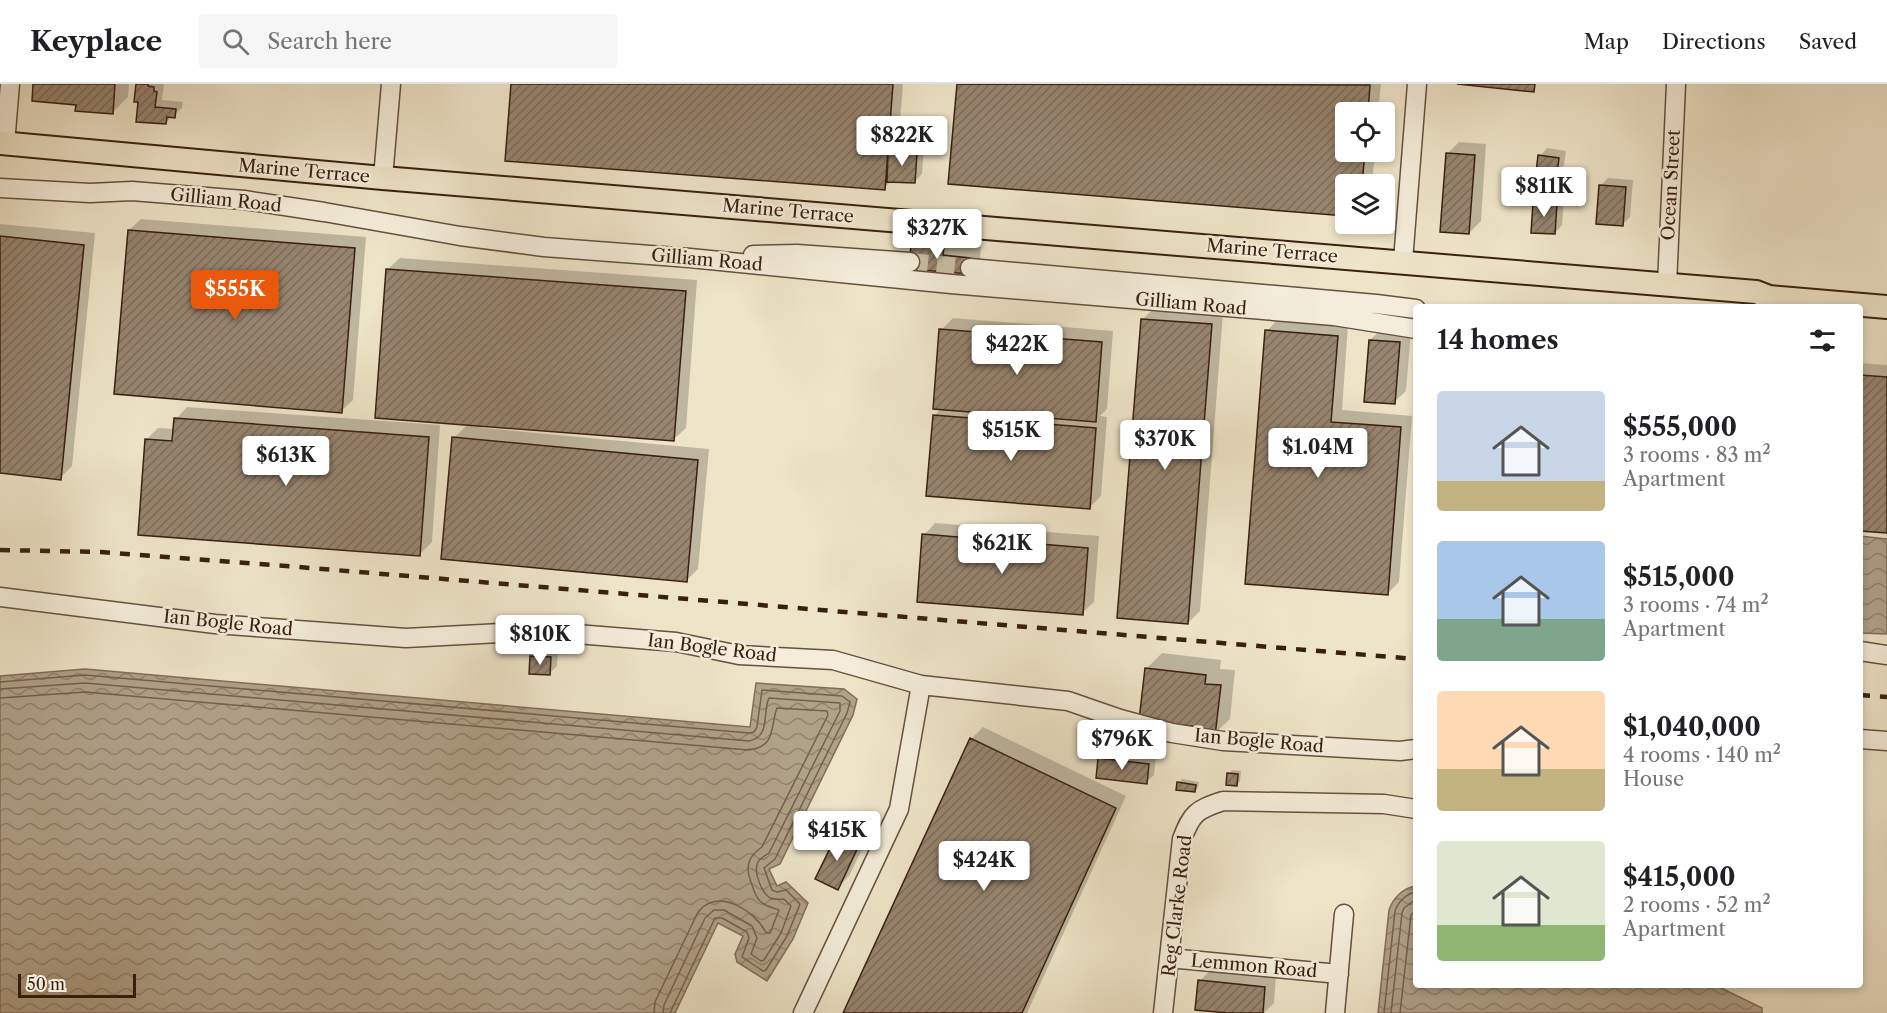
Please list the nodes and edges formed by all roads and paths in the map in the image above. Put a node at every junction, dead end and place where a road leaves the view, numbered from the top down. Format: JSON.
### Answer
{"nodes":[{"id":1,"x":10,"y":84,"type":"edge"},
{"id":2,"x":391,"y":84,"type":"edge"},
{"id":3,"x":1417,"y":84,"type":"edge"},
{"id":4,"x":1676,"y":84,"type":"edge"},
{"id":5,"x":2,"y":143,"type":"edge"},
{"id":6,"x":383,"y":178,"type":"junction"},
{"id":7,"x":0,"y":188,"type":"edge"},
{"id":8,"x":690,"y":258,"type":"junction"},
{"id":9,"x":1403,"y":261,"type":"junction"},
{"id":10,"x":910,"y":262,"type":"tunnel mouth"},
{"id":11,"x":970,"y":268,"type":"tunnel mouth"},
{"id":12,"x":1667,"y":285,"type":"junction"},
{"id":13,"x":1756,"y":292,"type":"junction"},
{"id":14,"x":1810,"y":304,"type":"edge"},
{"id":15,"x":1863,"y":305,"type":"edge"},
{"id":16,"x":1884,"y":305,"type":"edge"},
{"id":17,"x":1413,"y":311,"type":"edge"},
{"id":18,"x":1413,"y":311,"type":"edge"},
{"id":19,"x":1334,"y":316,"type":"junction"},
{"id":20,"x":1413,"y":329,"type":"edge"},
{"id":21,"x":0,"y":597,"type":"edge"},
{"id":22,"x":1863,"y":652,"type":"edge"},
{"id":23,"x":1887,"y":656,"type":"edge"},
{"id":24,"x":921,"y":685,"type":"junction"},
{"id":25,"x":1863,"y":739,"type":"edge"},
{"id":26,"x":1887,"y":741,"type":"edge"},
{"id":27,"x":1413,"y":749,"type":"edge"},
{"id":28,"x":1413,"y":797,"type":"edge"},
{"id":29,"x":1384,"y":804,"type":"junction"},
{"id":30,"x":1413,"y":809,"type":"edge"},
{"id":31,"x":1344,"y":914,"type":"dead end"},
{"id":32,"x":1169,"y":958,"type":"junction"},
{"id":33,"x":1339,"y":974,"type":"junction"},
{"id":34,"x":803,"y":1013,"type":"edge"},
{"id":35,"x":1163,"y":1013,"type":"edge"},
{"id":36,"x":1335,"y":1013,"type":"edge"}],
"edges":[{"from":1,"to":5,"type":"street"},
{"from":2,"to":6,"type":"street"},
{"from":3,"to":9,"type":"street"},
{"from":4,"to":12,"type":"street","name":"Ocean Street"},
{"from":5,"to":6,"type":"main road","name":"Marine Terrace"},
{"from":6,"to":9,"type":"main road","name":"Marine Terrace"},
{"from":7,"to":8,"type":"street","name":"Gilliam Road"},
{"from":8,"to":10,"type":"street"},
{"from":8,"to":19,"type":"street","name":"Gilliam Road"},
{"from":9,"to":12,"type":"main road","name":"Marine Terrace"},
{"from":11,"to":18,"type":"street"},
{"from":12,"to":13,"type":"main road","name":"Marine Terrace"},
{"from":13,"to":14,"type":"main road","name":"Marine Terrace"},
{"from":13,"to":16,"type":"main road","name":"Marine Terrace"},
{"from":15,"to":16,"type":"main road","name":"Marine Terrace"},
{"from":17,"to":19,"type":"street"},
{"from":19,"to":20,"type":"street","name":"Gilliam Road"},
{"from":21,"to":24,"type":"street","name":"Ian Bogle Road"},
{"from":22,"to":23,"type":"street"},
{"from":24,"to":27,"type":"street","name":"Ian Bogle Road"},
{"from":24,"to":34,"type":"street"},
{"from":25,"to":26,"type":"street"},
{"from":28,"to":29,"type":"street"},
{"from":29,"to":30,"type":"street"},
{"from":29,"to":32,"type":"street","name":"Reg Clarke Road"},
{"from":31,"to":33,"type":"street","name":"Lemmon Road"},
{"from":32,"to":33,"type":"street","name":"Lemmon Road"},
{"from":32,"to":35,"type":"street","name":"Reg Clarke Road"},
{"from":33,"to":36,"type":"street","name":"Lemmon Road"}]}
